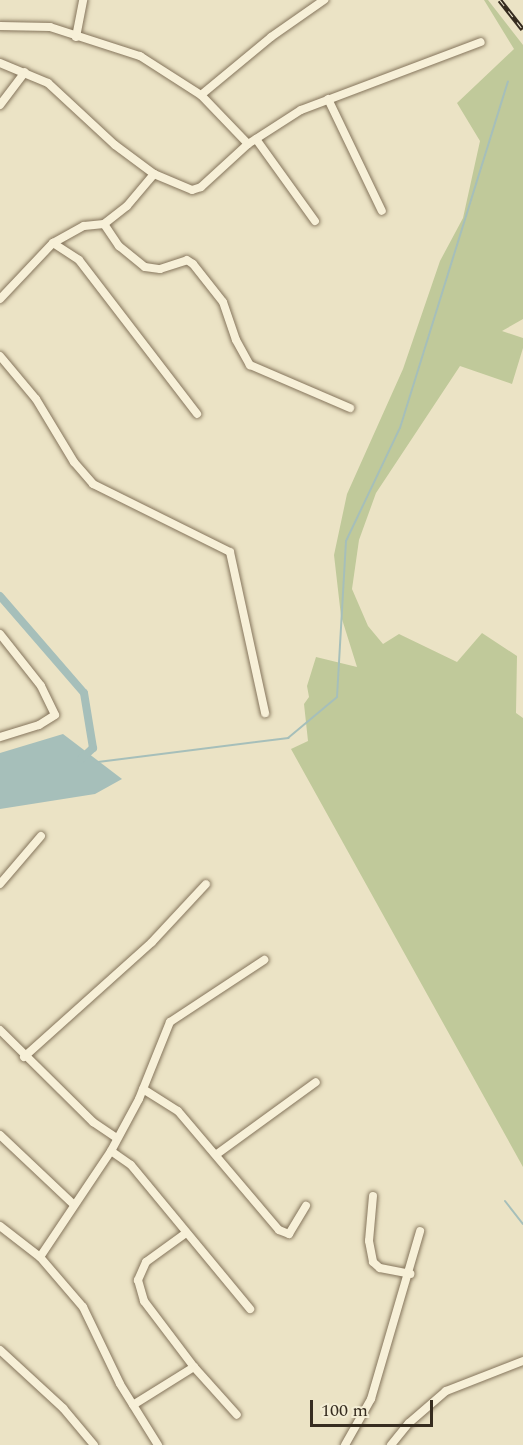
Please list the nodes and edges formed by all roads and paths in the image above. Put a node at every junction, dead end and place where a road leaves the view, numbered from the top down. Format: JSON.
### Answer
{"nodes":[{"id":1,"x":83,"y":0,"type":"edge"},
{"id":2,"x":324,"y":0,"type":"edge"},
{"id":3,"x":0,"y":27,"type":"edge"},
{"id":4,"x":76,"y":37,"type":"junction"},
{"id":5,"x":481,"y":42,"type":"dead end"},
{"id":6,"x":0,"y":63,"type":"edge"},
{"id":7,"x":25,"y":72,"type":"junction"},
{"id":8,"x":201,"y":95,"type":"junction"},
{"id":9,"x":328,"y":99,"type":"junction"},
{"id":10,"x":0,"y":105,"type":"edge"},
{"id":11,"x":252,"y":142,"type":"junction"},
{"id":12,"x":154,"y":174,"type":"junction"},
{"id":13,"x":382,"y":212,"type":"dead end"},
{"id":14,"x":315,"y":221,"type":"dead end"},
{"id":15,"x":104,"y":224,"type":"junction"},
{"id":16,"x":52,"y":243,"type":"junction"},
{"id":17,"x":0,"y":299,"type":"edge"},
{"id":18,"x":0,"y":356,"type":"edge"},
{"id":19,"x":350,"y":408,"type":"dead end"},
{"id":20,"x":197,"y":414,"type":"dead end"},
{"id":21,"x":0,"y":634,"type":"edge"},
{"id":22,"x":265,"y":713,"type":"dead end"},
{"id":23,"x":0,"y":737,"type":"edge"},
{"id":24,"x":41,"y":836,"type":"dead end"},
{"id":25,"x":0,"y":884,"type":"edge"},
{"id":26,"x":206,"y":884,"type":"dead end"},
{"id":27,"x":264,"y":960,"type":"dead end"},
{"id":28,"x":0,"y":1030,"type":"edge"},
{"id":29,"x":24,"y":1057,"type":"junction"},
{"id":30,"x":316,"y":1082,"type":"dead end"},
{"id":31,"x":143,"y":1089,"type":"junction"},
{"id":32,"x":0,"y":1135,"type":"edge"},
{"id":33,"x":117,"y":1138,"type":"junction"},
{"id":34,"x":111,"y":1151,"type":"junction"},
{"id":35,"x":217,"y":1154,"type":"junction"},
{"id":36,"x":373,"y":1196,"type":"dead end"},
{"id":37,"x":73,"y":1204,"type":"junction"},
{"id":38,"x":306,"y":1206,"type":"dead end"},
{"id":39,"x":0,"y":1226,"type":"edge"},
{"id":40,"x":420,"y":1231,"type":"dead end"},
{"id":41,"x":186,"y":1233,"type":"junction"},
{"id":42,"x":40,"y":1257,"type":"junction"},
{"id":43,"x":410,"y":1274,"type":"junction"},
{"id":44,"x":250,"y":1309,"type":"dead end"},
{"id":45,"x":0,"y":1350,"type":"edge"},
{"id":46,"x":523,"y":1361,"type":"edge"},
{"id":47,"x":194,"y":1367,"type":"junction"},
{"id":48,"x":133,"y":1405,"type":"junction"},
{"id":49,"x":237,"y":1415,"type":"dead end"},
{"id":50,"x":94,"y":1445,"type":"edge"},
{"id":51,"x":158,"y":1445,"type":"edge"},
{"id":52,"x":345,"y":1445,"type":"edge"},
{"id":53,"x":391,"y":1445,"type":"edge"}],
"edges":[{"from":1,"to":4,"type":"street"},
{"from":2,"to":8,"type":"street"},
{"from":3,"to":4,"type":"street"},
{"from":4,"to":8,"type":"street"},
{"from":5,"to":9,"type":"street"},
{"from":6,"to":7,"type":"street"},
{"from":7,"to":10,"type":"street"},
{"from":7,"to":12,"type":"street"},
{"from":8,"to":11,"type":"street"},
{"from":9,"to":11,"type":"street"},
{"from":9,"to":13,"type":"street"},
{"from":11,"to":12,"type":"street"},
{"from":11,"to":14,"type":"street"},
{"from":12,"to":15,"type":"street"},
{"from":15,"to":16,"type":"street"},
{"from":15,"to":19,"type":"street"},
{"from":16,"to":17,"type":"street"},
{"from":16,"to":20,"type":"street"},
{"from":18,"to":22,"type":"street"},
{"from":21,"to":23,"type":"street"},
{"from":24,"to":25,"type":"street"},
{"from":26,"to":29,"type":"street"},
{"from":27,"to":31,"type":"street"},
{"from":28,"to":29,"type":"street"},
{"from":29,"to":33,"type":"street"},
{"from":30,"to":35,"type":"street"},
{"from":31,"to":33,"type":"street"},
{"from":31,"to":35,"type":"street"},
{"from":32,"to":37,"type":"street"},
{"from":33,"to":34,"type":"street"},
{"from":34,"to":37,"type":"street"},
{"from":34,"to":41,"type":"street"},
{"from":35,"to":38,"type":"street"},
{"from":36,"to":43,"type":"street"},
{"from":37,"to":42,"type":"street"},
{"from":39,"to":42,"type":"street"},
{"from":40,"to":43,"type":"street"},
{"from":41,"to":44,"type":"street"},
{"from":41,"to":47,"type":"street"},
{"from":42,"to":48,"type":"street"},
{"from":43,"to":52,"type":"street"},
{"from":45,"to":50,"type":"street"},
{"from":46,"to":53,"type":"street"},
{"from":47,"to":48,"type":"street"},
{"from":47,"to":49,"type":"street"},
{"from":48,"to":51,"type":"street"}]}
